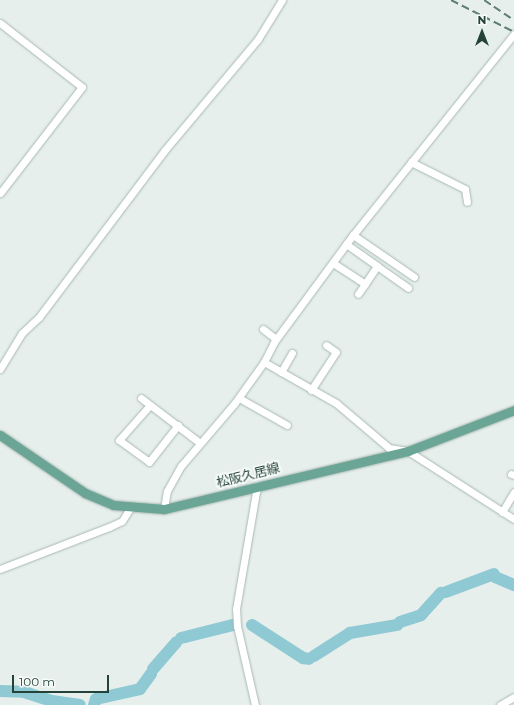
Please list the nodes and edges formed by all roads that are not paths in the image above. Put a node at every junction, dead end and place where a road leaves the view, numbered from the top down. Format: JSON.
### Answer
{"nodes":[{"id":1,"x":282,"y":0,"type":"edge"},
{"id":2,"x":0,"y":23,"type":"edge"},
{"id":3,"x":514,"y":34,"type":"edge"},
{"id":4,"x":411,"y":162,"type":"junction"},
{"id":5,"x":0,"y":193,"type":"edge"},
{"id":6,"x":467,"y":202,"type":"dead end"},
{"id":7,"x":353,"y":235,"type":"junction"},
{"id":8,"x":346,"y":244,"type":"junction"},
{"id":9,"x":333,"y":263,"type":"junction"},
{"id":10,"x":377,"y":266,"type":"junction"},
{"id":11,"x":414,"y":277,"type":"dead end"},
{"id":12,"x":365,"y":284,"type":"junction"},
{"id":13,"x":408,"y":288,"type":"dead end"},
{"id":14,"x":358,"y":294,"type":"dead end"},
{"id":15,"x":263,"y":329,"type":"dead end"},
{"id":16,"x":276,"y":339,"type":"junction"},
{"id":17,"x":326,"y":345,"type":"dead end"},
{"id":18,"x":292,"y":352,"type":"dead end"},
{"id":19,"x":264,"y":362,"type":"junction"},
{"id":20,"x":0,"y":369,"type":"edge"},
{"id":21,"x":281,"y":372,"type":"junction"},
{"id":22,"x":311,"y":390,"type":"junction"},
{"id":23,"x":141,"y":398,"type":"dead end"},
{"id":24,"x":239,"y":398,"type":"junction"},
{"id":25,"x":150,"y":405,"type":"junction"},
{"id":26,"x":514,"y":410,"type":"edge"},
{"id":27,"x":178,"y":425,"type":"junction"},
{"id":28,"x":286,"y":426,"type":"dead end"},
{"id":29,"x":0,"y":436,"type":"edge"},
{"id":30,"x":200,"y":442,"type":"junction"},
{"id":31,"x":408,"y":451,"type":"junction"},
{"id":32,"x":257,"y":486,"type":"junction"},
{"id":33,"x":514,"y":492,"type":"edge"},
{"id":34,"x":130,"y":508,"type":"junction"},
{"id":35,"x":164,"y":509,"type":"junction"},
{"id":36,"x":502,"y":512,"type":"junction"},
{"id":37,"x":514,"y":519,"type":"edge"},
{"id":38,"x":0,"y":569,"type":"edge"},
{"id":39,"x":514,"y":697,"type":"edge"},
{"id":40,"x":255,"y":705,"type":"edge"},
{"id":41,"x":500,"y":705,"type":"edge"}],
"edges":[{"from":1,"to":20,"type":"street"},
{"from":2,"to":5,"type":"street"},
{"from":3,"to":4,"type":"street"},
{"from":4,"to":6,"type":"street"},
{"from":4,"to":7,"type":"street"},
{"from":7,"to":8,"type":"street"},
{"from":7,"to":11,"type":"street"},
{"from":8,"to":9,"type":"street"},
{"from":8,"to":10,"type":"street"},
{"from":9,"to":12,"type":"street"},
{"from":9,"to":16,"type":"street"},
{"from":10,"to":12,"type":"street"},
{"from":10,"to":13,"type":"street"},
{"from":12,"to":14,"type":"street"},
{"from":15,"to":16,"type":"street"},
{"from":16,"to":19,"type":"street"},
{"from":17,"to":22,"type":"street"},
{"from":18,"to":21,"type":"street"},
{"from":19,"to":21,"type":"street"},
{"from":19,"to":24,"type":"street"},
{"from":21,"to":22,"type":"street"},
{"from":22,"to":31,"type":"street"},
{"from":23,"to":25,"type":"street"},
{"from":24,"to":28,"type":"street"},
{"from":24,"to":30,"type":"street"},
{"from":25,"to":27,"type":"street"},
{"from":25,"to":27,"type":"street"},
{"from":26,"to":31,"type":"main road","name":"松阪久居線"},
{"from":27,"to":30,"type":"street"},
{"from":29,"to":34,"type":"main road","name":"松阪久居線"},
{"from":30,"to":35,"type":"street"},
{"from":31,"to":32,"type":"main road","name":"松阪久居線"},
{"from":31,"to":36,"type":"street"},
{"from":32,"to":35,"type":"main road","name":"松阪久居線"},
{"from":32,"to":40,"type":"street"},
{"from":33,"to":36,"type":"street"},
{"from":34,"to":35,"type":"main road","name":"松阪久居線"},
{"from":34,"to":38,"type":"street"},
{"from":36,"to":37,"type":"street"},
{"from":39,"to":41,"type":"street"}]}
